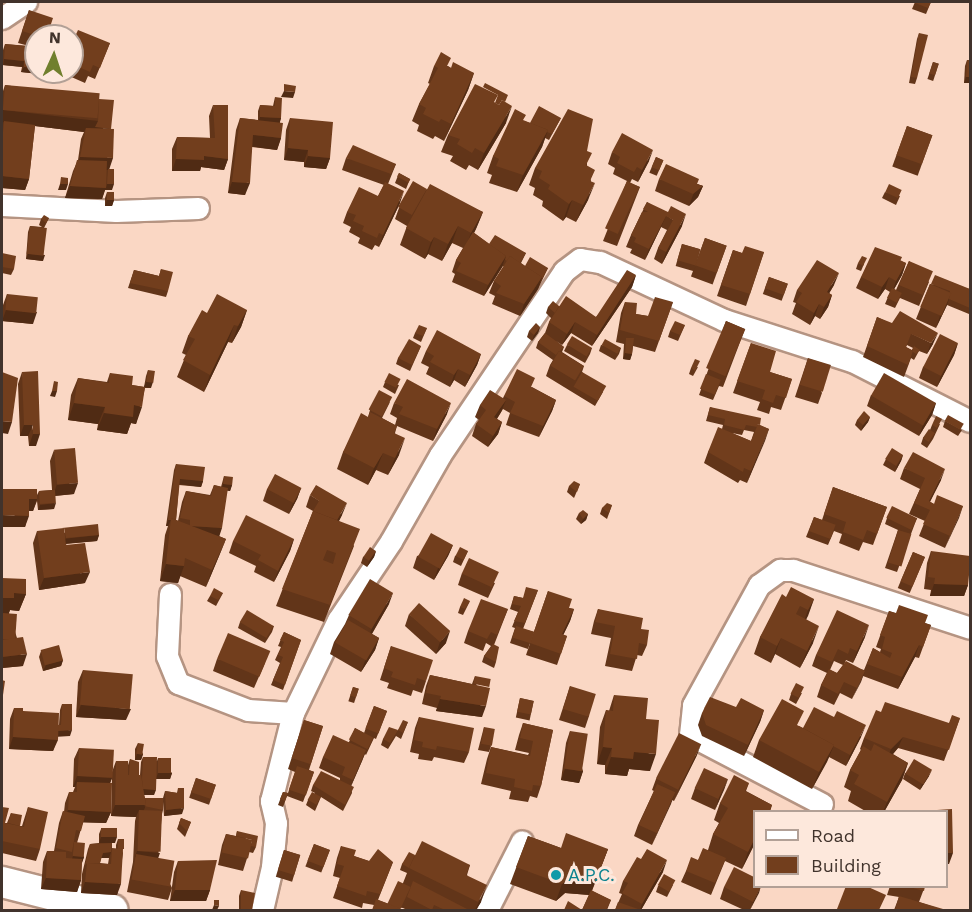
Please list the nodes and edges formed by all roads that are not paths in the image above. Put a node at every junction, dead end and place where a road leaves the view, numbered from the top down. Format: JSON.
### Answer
{"nodes":[{"id":1,"x":26,"y":2,"type":"edge"},
{"id":2,"x":2,"y":18,"type":"edge"},
{"id":3,"x":2,"y":205,"type":"edge"},
{"id":4,"x":198,"y":208,"type":"dead end"},
{"id":5,"x":970,"y":421,"type":"edge"},
{"id":6,"x":170,"y":594,"type":"dead end"},
{"id":7,"x":970,"y":628,"type":"edge"},
{"id":8,"x":293,"y":713,"type":"junction"},
{"id":9,"x":822,"y":804,"type":"dead end"},
{"id":10,"x":522,"y":841,"type":"dead end"},
{"id":11,"x":2,"y":882,"type":"edge"},
{"id":12,"x":113,"y":910,"type":"edge"},
{"id":13,"x":262,"y":910,"type":"edge"},
{"id":14,"x":487,"y":910,"type":"edge"}],
"edges":[{"from":1,"to":2,"type":"street"},
{"from":3,"to":4,"type":"street"},
{"from":5,"to":8,"type":"street"},
{"from":6,"to":8,"type":"street"},
{"from":7,"to":9,"type":"street"},
{"from":8,"to":13,"type":"street"},
{"from":10,"to":14,"type":"street"},
{"from":11,"to":12,"type":"main road"}]}
